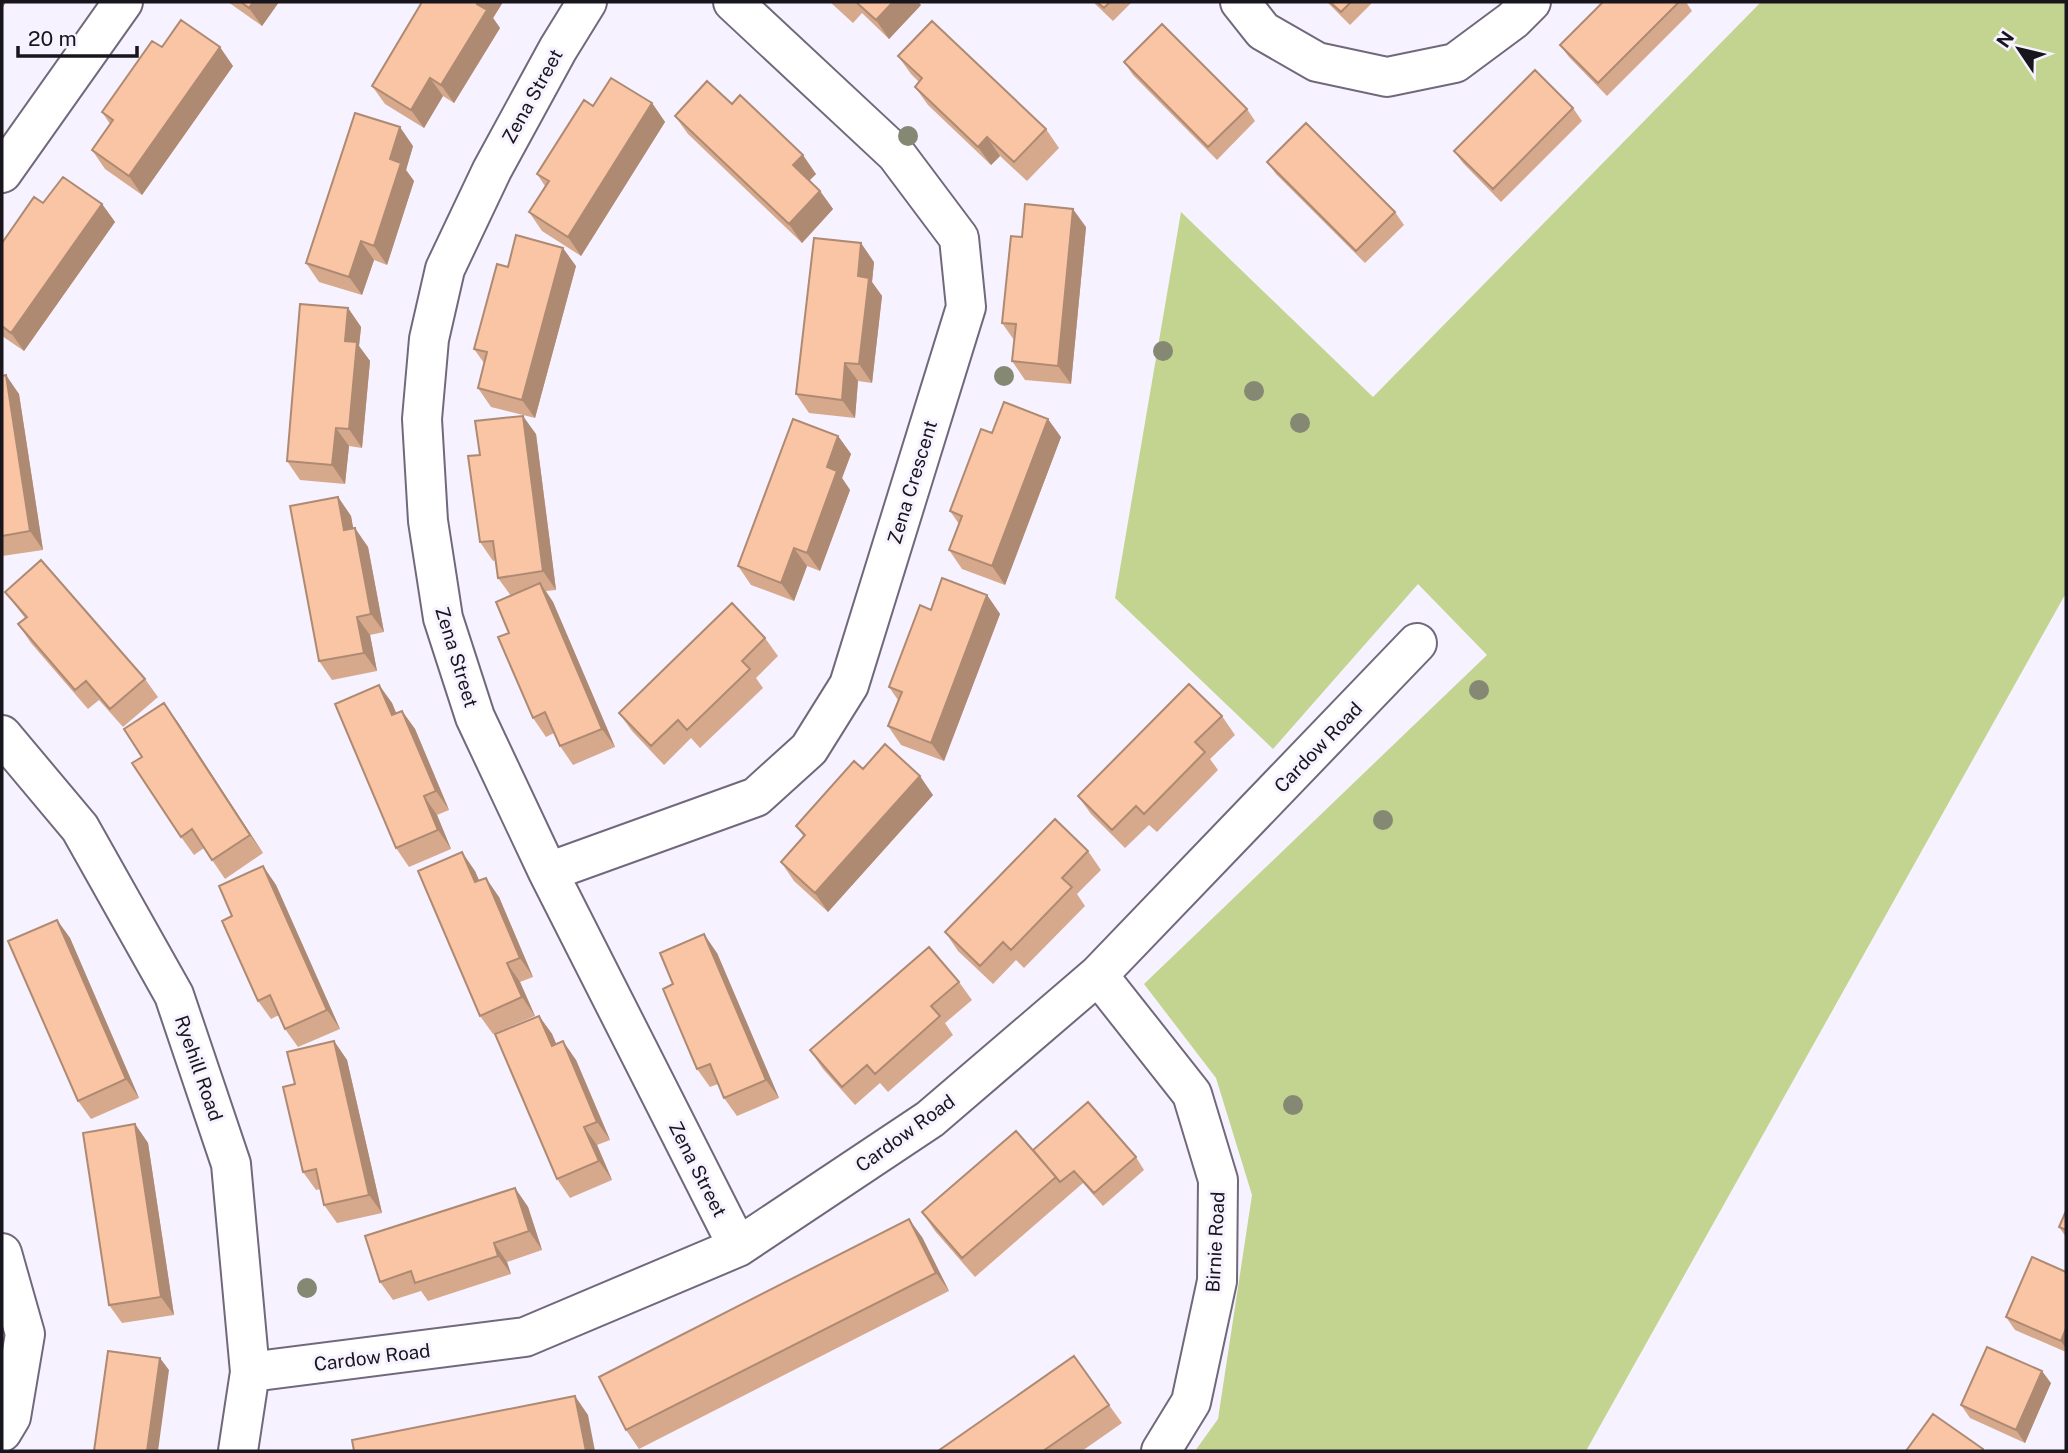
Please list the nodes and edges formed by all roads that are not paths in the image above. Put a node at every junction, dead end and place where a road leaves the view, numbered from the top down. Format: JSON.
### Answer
{"nodes":[{"id":1,"x":123,"y":2,"type":"edge"},
{"id":2,"x":587,"y":2,"type":"edge"},
{"id":3,"x":733,"y":2,"type":"edge"},
{"id":4,"x":1240,"y":2,"type":"edge"},
{"id":5,"x":1531,"y":2,"type":"edge"},
{"id":6,"x":2,"y":171,"type":"edge"},
{"id":7,"x":1417,"y":643,"type":"dead end"},
{"id":8,"x":2,"y":735,"type":"edge"},
{"id":9,"x":548,"y":872,"type":"junction"},
{"id":10,"x":1098,"y":975,"type":"junction"},
{"id":11,"x":738,"y":1247,"type":"junction"},
{"id":12,"x":2,"y":1253,"type":"edge"},
{"id":13,"x":250,"y":1372,"type":"junction"},
{"id":14,"x":2,"y":1432,"type":"edge"},
{"id":15,"x":238,"y":1451,"type":"edge"},
{"id":16,"x":1161,"y":1451,"type":"edge"}],
"edges":[{"from":1,"to":6,"type":"street"},
{"from":2,"to":9,"type":"street","name":"Zena Street"},
{"from":3,"to":9,"type":"street","name":"Zena Crescent"},
{"from":4,"to":5,"type":"street"},
{"from":7,"to":10,"type":"street","name":"Cardow Road"},
{"from":8,"to":13,"type":"street","name":"Ryehill Road"},
{"from":9,"to":11,"type":"street","name":"Zena Street"},
{"from":10,"to":11,"type":"street","name":"Cardow Road"},
{"from":10,"to":16,"type":"street","name":"Birnie Road"},
{"from":11,"to":13,"type":"street","name":"Cardow Road"},
{"from":12,"to":14,"type":"street"},
{"from":13,"to":15,"type":"street","name":"Ryehill Road"}]}
